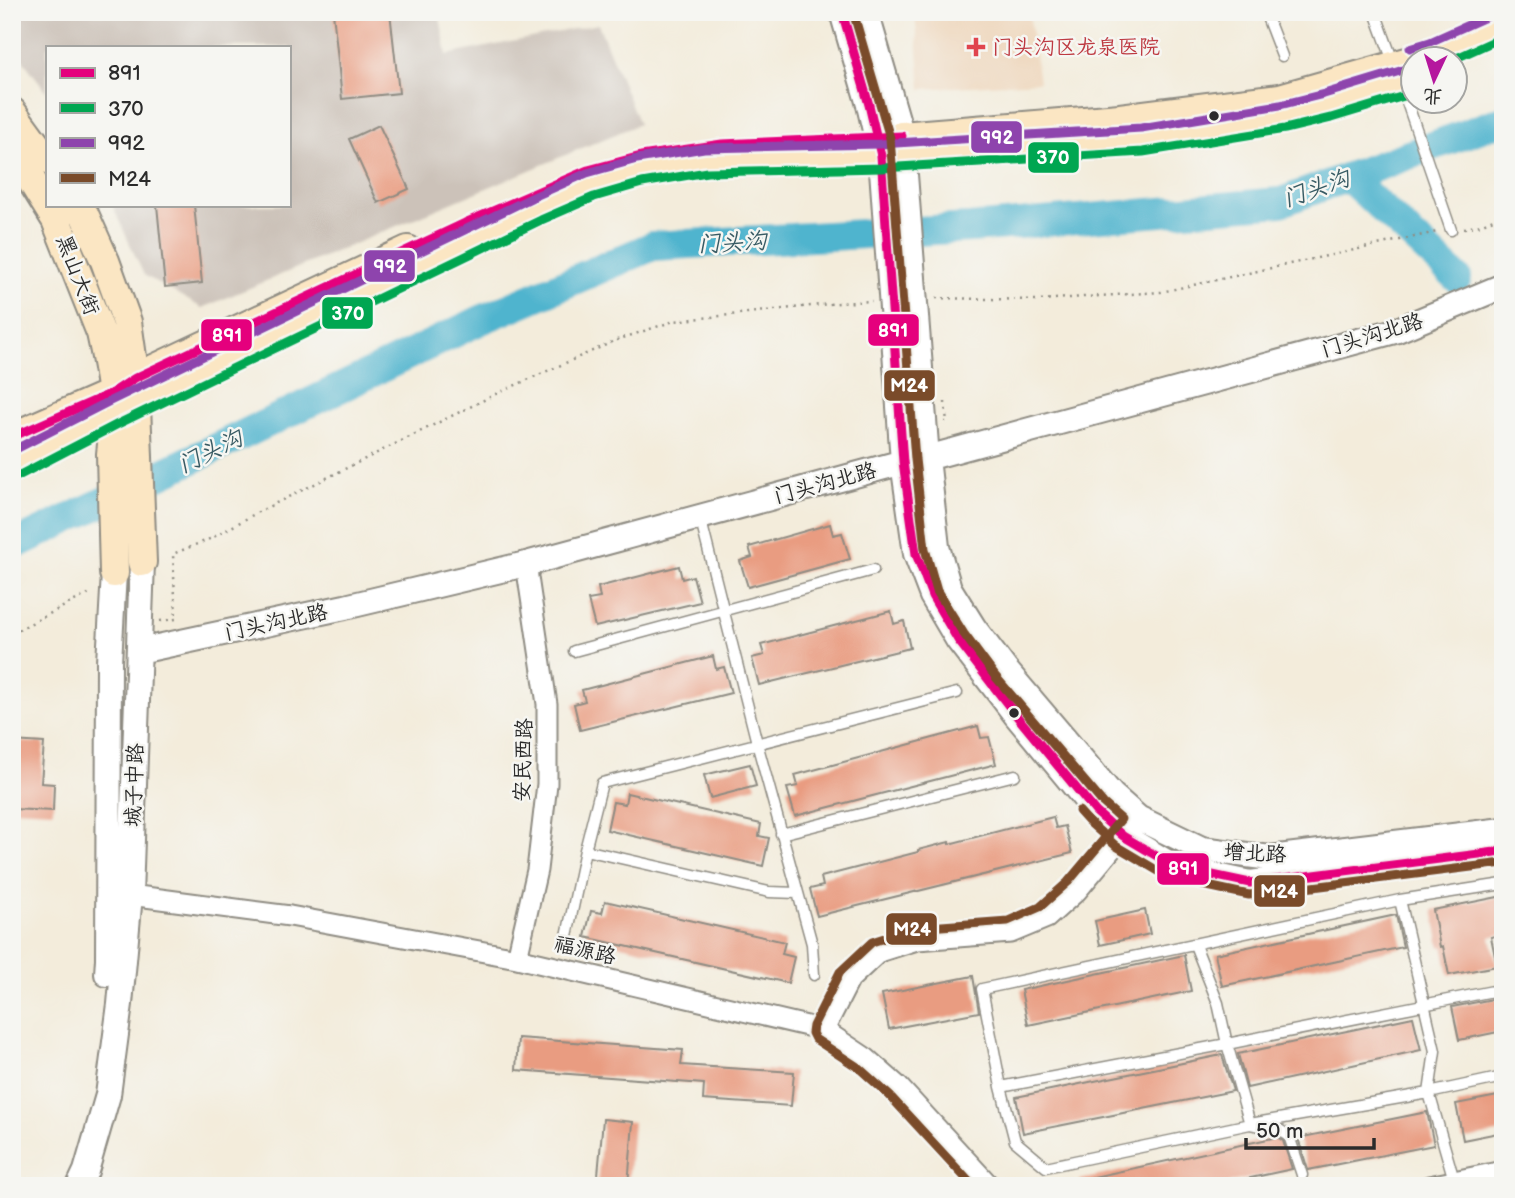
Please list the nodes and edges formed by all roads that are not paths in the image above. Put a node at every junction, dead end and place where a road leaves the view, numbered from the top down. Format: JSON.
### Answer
{"nodes":[{"id":1,"x":842,"y":12,"type":"edge"},
{"id":2,"x":866,"y":12,"type":"edge"},
{"id":3,"x":1265,"y":12,"type":"edge"},
{"id":4,"x":1375,"y":12,"type":"edge"},
{"id":5,"x":1503,"y":23,"type":"edge"},
{"id":6,"x":1503,"y":41,"type":"edge"},
{"id":7,"x":1452,"y":46,"type":"edge"},
{"id":8,"x":1282,"y":56,"type":"dead end"},
{"id":9,"x":1470,"y":57,"type":"edge"},
{"id":10,"x":1400,"y":61,"type":"edge"},
{"id":11,"x":1400,"y":74,"type":"edge"},
{"id":12,"x":12,"y":112,"type":"edge"},
{"id":13,"x":1418,"y":116,"type":"edge"},
{"id":14,"x":891,"y":146,"type":"junction"},
{"id":15,"x":12,"y":149,"type":"edge"},
{"id":16,"x":46,"y":159,"type":"edge"},
{"id":17,"x":46,"y":204,"type":"edge"},
{"id":18,"x":47,"y":206,"type":"edge"},
{"id":19,"x":79,"y":206,"type":"edge"},
{"id":20,"x":1451,"y":230,"type":"road end"},
{"id":21,"x":1503,"y":286,"type":"edge"},
{"id":22,"x":903,"y":298,"type":"junction"},
{"id":23,"x":124,"y":396,"type":"junction"},
{"id":24,"x":12,"y":437,"type":"edge"},
{"id":25,"x":915,"y":460,"type":"junction"},
{"id":26,"x":12,"y":465,"type":"edge"},
{"id":27,"x":700,"y":517,"type":"junction"},
{"id":28,"x":142,"y":562,"type":"joint"},
{"id":29,"x":526,"y":564,"type":"junction"},
{"id":30,"x":873,"y":570,"type":"dead end"},
{"id":31,"x":114,"y":573,"type":"joint"},
{"id":32,"x":723,"y":610,"type":"junction"},
{"id":33,"x":574,"y":651,"type":"dead end"},
{"id":34,"x":139,"y":652,"type":"junction"},
{"id":35,"x":957,"y":693,"type":"dead end"},
{"id":36,"x":757,"y":743,"type":"junction"},
{"id":37,"x":1015,"y":775,"type":"dead end"},
{"id":38,"x":1131,"y":827,"type":"junction"},
{"id":39,"x":1503,"y":830,"type":"edge"},
{"id":40,"x":781,"y":834,"type":"junction"},
{"id":41,"x":585,"y":850,"type":"junction"},
{"id":42,"x":1503,"y":851,"type":"edge"},
{"id":43,"x":1503,"y":884,"type":"edge"},
{"id":44,"x":797,"y":893,"type":"junction"},
{"id":45,"x":119,"y":895,"type":"junction"},
{"id":46,"x":1400,"y":900,"type":"junction"},
{"id":47,"x":568,"y":936,"type":"dead end"},
{"id":48,"x":1195,"y":945,"type":"junction"},
{"id":49,"x":517,"y":958,"type":"junction"},
{"id":50,"x":814,"y":975,"type":"dead end"},
{"id":51,"x":1503,"y":989,"type":"edge"},
{"id":52,"x":1425,"y":1005,"type":"junction"},
{"id":53,"x":824,"y":1030,"type":"junction"},
{"id":54,"x":1227,"y":1044,"type":"junction"},
{"id":55,"x":1503,"y":1077,"type":"edge"},
{"id":56,"x":1001,"y":1087,"type":"junction"},
{"id":57,"x":1429,"y":1093,"type":"junction"},
{"id":58,"x":1250,"y":1124,"type":"junction"},
{"id":59,"x":1503,"y":1171,"type":"edge"},
{"id":60,"x":1302,"y":1175,"type":"dead end"},
{"id":61,"x":1454,"y":1180,"type":"junction"},
{"id":62,"x":63,"y":1186,"type":"edge"},
{"id":63,"x":79,"y":1186,"type":"edge"},
{"id":64,"x":990,"y":1186,"type":"edge"},
{"id":65,"x":1429,"y":1186,"type":"edge"}],
"edges":[{"from":1,"to":14,"type":"street"},
{"from":2,"to":14,"type":"street"},
{"from":3,"to":8,"type":"lane"},
{"from":4,"to":10,"type":"lane"},
{"from":5,"to":7,"type":"main road"},
{"from":6,"to":9,"type":"main road"},
{"from":11,"to":14,"type":"main road"},
{"from":12,"to":16,"type":"main road"},
{"from":13,"to":20,"type":"lane"},
{"from":14,"to":22,"type":"street","name":"增北路"},
{"from":14,"to":23,"type":"main road"},
{"from":15,"to":17,"type":"main road","name":"黑山大街"},
{"from":18,"to":23,"type":"main road","name":"黑山大街"},
{"from":19,"to":23,"type":"main road","name":"黑山大街"},
{"from":21,"to":25,"type":"street","name":"门头沟北路"},
{"from":22,"to":25,"type":"street","name":"增北路"},
{"from":22,"to":25,"type":"street","name":"增北路"},
{"from":23,"to":24,"type":"main road"},
{"from":23,"to":26,"type":"main road"},
{"from":23,"to":28,"type":"main road","name":"城子中路"},
{"from":23,"to":31,"type":"main road"},
{"from":25,"to":27,"type":"street","name":"门头沟北路"},
{"from":25,"to":38,"type":"street","name":"增北路"},
{"from":27,"to":29,"type":"street","name":"门头沟北路"},
{"from":27,"to":32,"type":"lane"},
{"from":28,"to":34,"type":"street","name":"城子中路"},
{"from":29,"to":34,"type":"street","name":"门头沟北路"},
{"from":29,"to":49,"type":"street","name":"安民西路"},
{"from":30,"to":32,"type":"lane"},
{"from":31,"to":45,"type":"street","name":"城子中路"},
{"from":32,"to":33,"type":"lane"},
{"from":32,"to":36,"type":"lane"},
{"from":34,"to":45,"type":"street","name":"城子中路"},
{"from":35,"to":36,"type":"lane"},
{"from":36,"to":40,"type":"lane"},
{"from":36,"to":41,"type":"lane"},
{"from":37,"to":40,"type":"lane"},
{"from":38,"to":39,"type":"street","name":"增北路"},
{"from":38,"to":42,"type":"street","name":"增北路"},
{"from":38,"to":53,"type":"street"},
{"from":40,"to":44,"type":"lane"},
{"from":41,"to":44,"type":"lane"},
{"from":41,"to":47,"type":"lane"},
{"from":43,"to":46,"type":"lane"},
{"from":44,"to":50,"type":"lane"},
{"from":45,"to":49,"type":"street","name":"福源路"},
{"from":45,"to":62,"type":"street","name":"城子中路"},
{"from":45,"to":63,"type":"street","name":"城子中路"},
{"from":46,"to":48,"type":"lane"},
{"from":46,"to":52,"type":"lane"},
{"from":48,"to":54,"type":"lane"},
{"from":48,"to":56,"type":"lane"},
{"from":49,"to":53,"type":"street","name":"福源路"},
{"from":51,"to":52,"type":"lane"},
{"from":52,"to":54,"type":"lane"},
{"from":52,"to":57,"type":"lane"},
{"from":53,"to":64,"type":"street","name":"福源路"},
{"from":54,"to":56,"type":"lane"},
{"from":54,"to":58,"type":"lane"},
{"from":55,"to":57,"type":"lane"},
{"from":56,"to":58,"type":"lane"},
{"from":57,"to":58,"type":"lane"},
{"from":57,"to":61,"type":"lane"},
{"from":58,"to":60,"type":"lane"},
{"from":59,"to":61,"type":"street"},
{"from":61,"to":65,"type":"street"}]}
